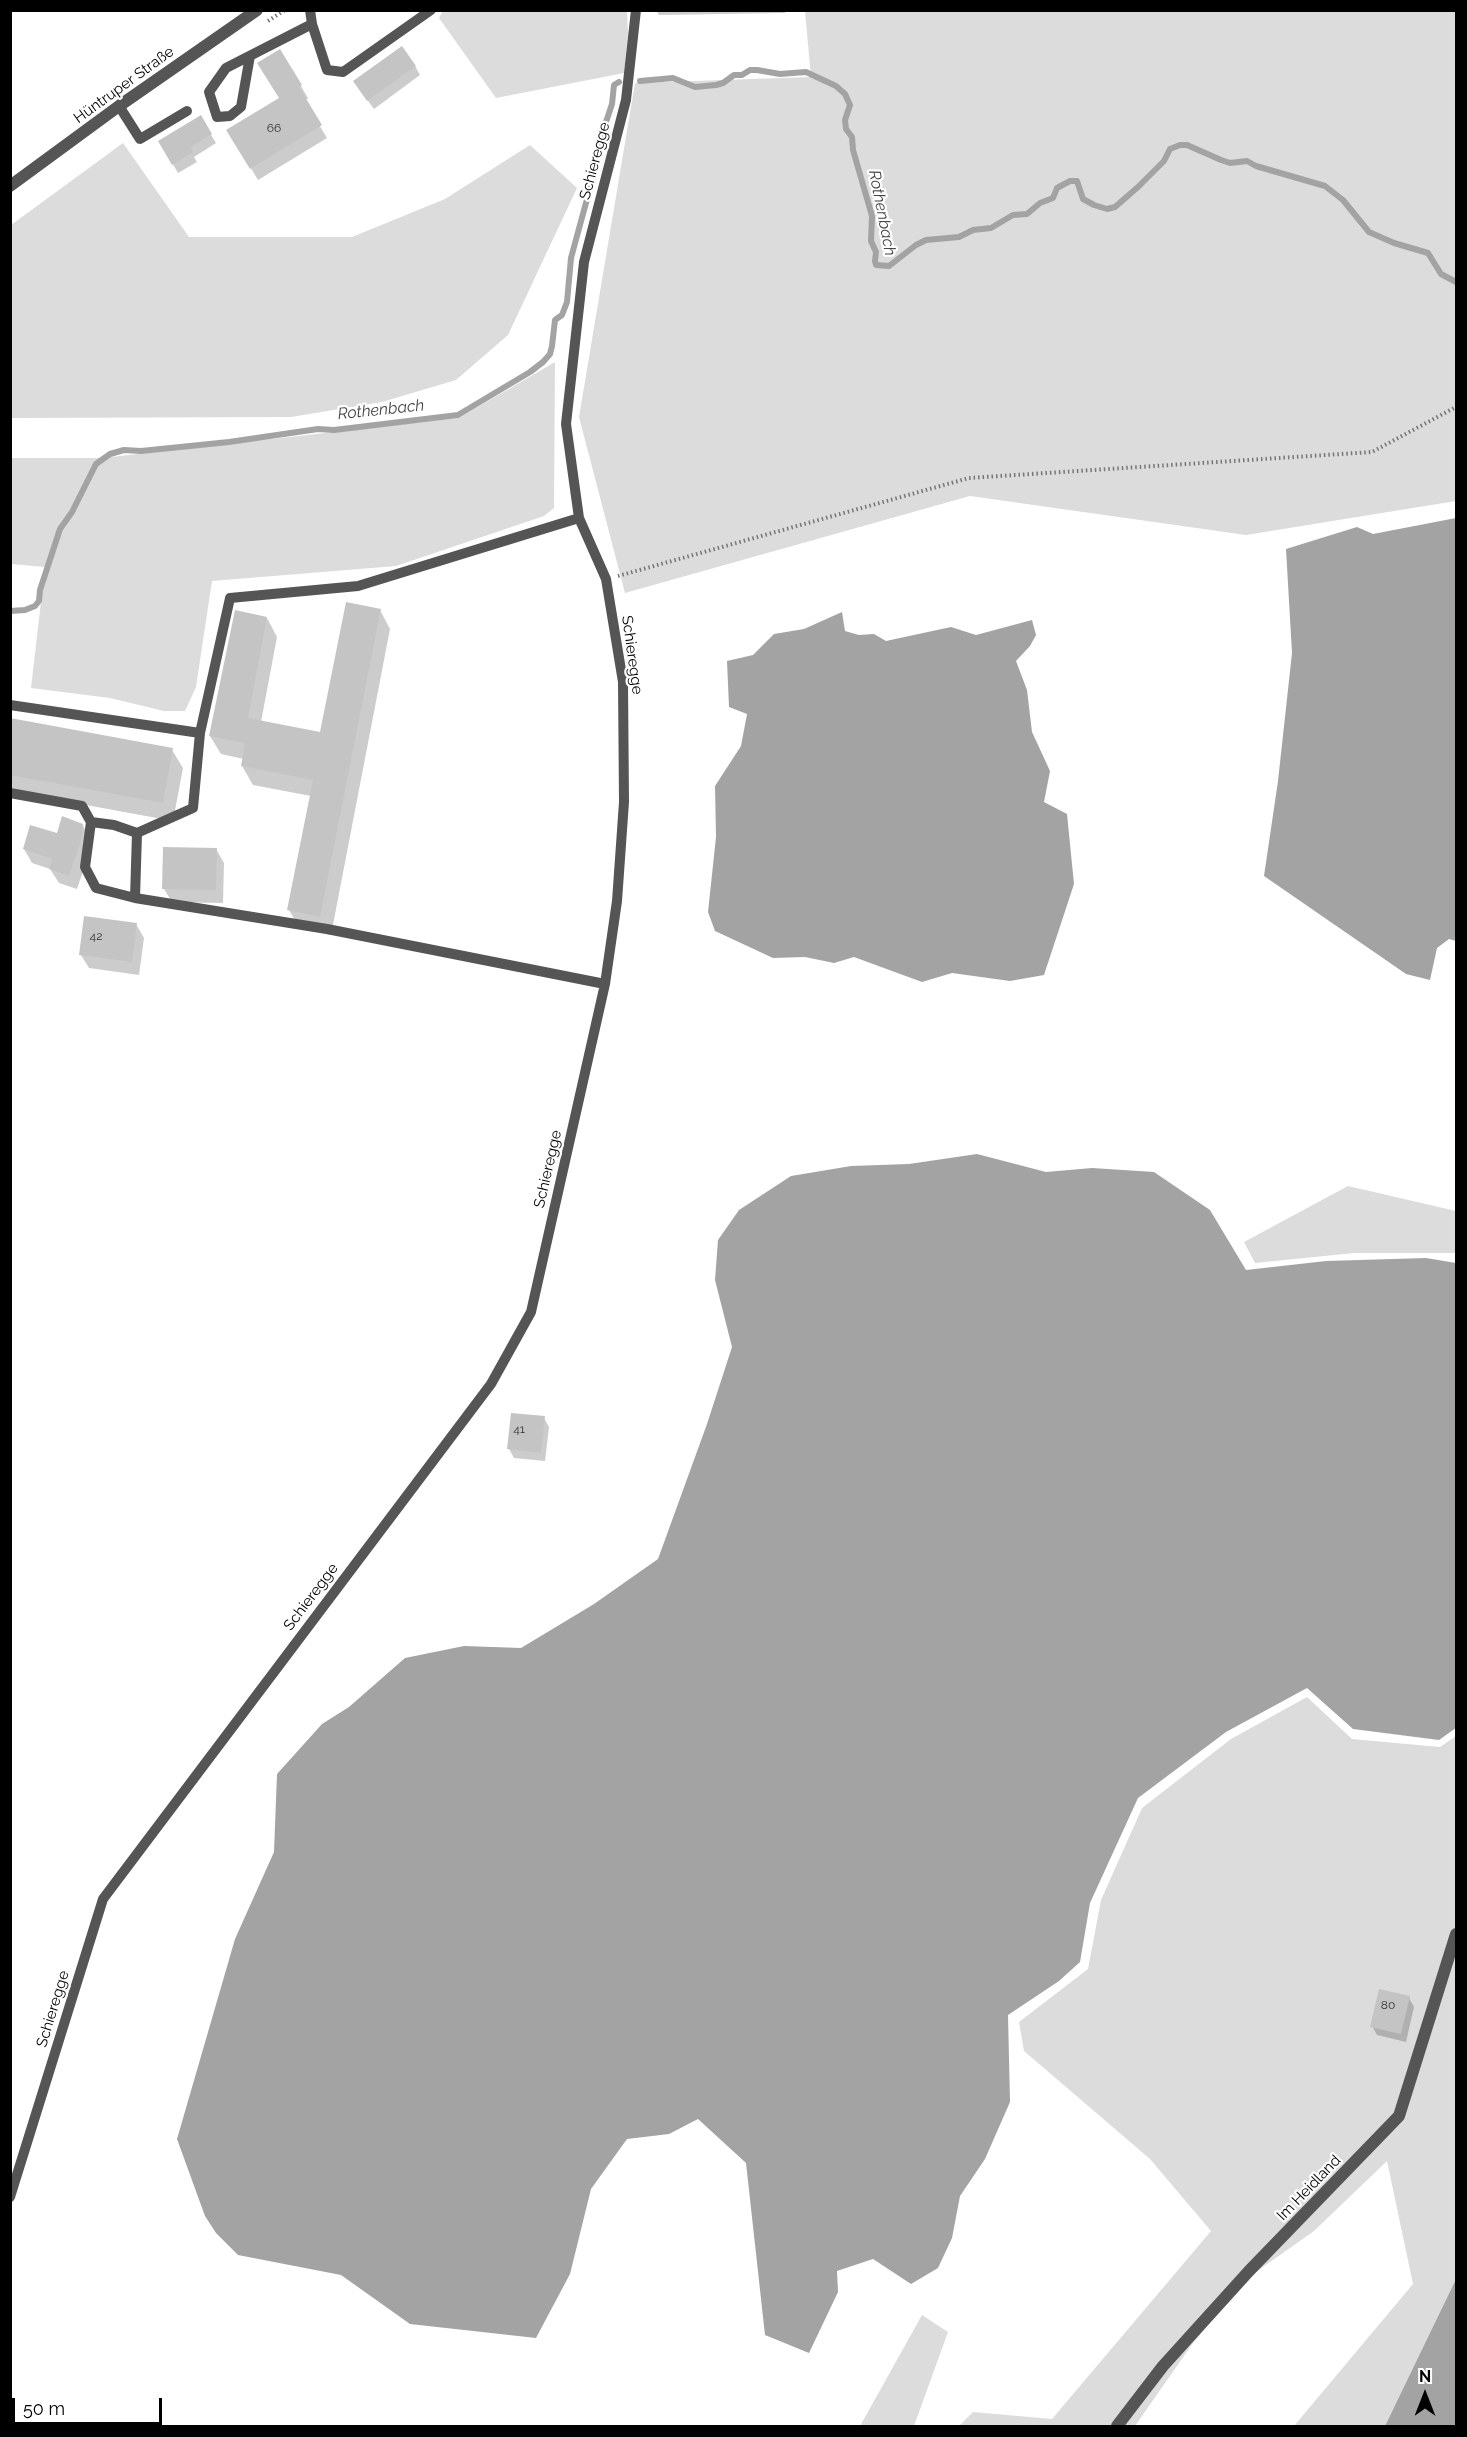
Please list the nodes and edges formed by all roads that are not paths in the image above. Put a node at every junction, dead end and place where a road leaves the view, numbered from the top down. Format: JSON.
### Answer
{"nodes":[{"id":1,"x":257,"y":10,"type":"edge"},
{"id":2,"x":310,"y":10,"type":"edge"},
{"id":3,"x":431,"y":10,"type":"edge"},
{"id":4,"x":636,"y":10,"type":"edge"},
{"id":5,"x":312,"y":24,"type":"junction"},
{"id":6,"x":250,"y":56,"type":"junction"},
{"id":7,"x":119,"y":106,"type":"junction"},
{"id":8,"x":187,"y":111,"type":"dead end"},
{"id":9,"x":10,"y":186,"type":"edge"},
{"id":10,"x":579,"y":518,"type":"junction"},
{"id":11,"x":10,"y":705,"type":"edge"},
{"id":12,"x":200,"y":733,"type":"junction"},
{"id":13,"x":10,"y":793,"type":"edge"},
{"id":14,"x":91,"y":822,"type":"junction"},
{"id":15,"x":137,"y":833,"type":"junction"},
{"id":16,"x":135,"y":898,"type":"junction"},
{"id":17,"x":605,"y":984,"type":"junction"},
{"id":18,"x":1456,"y":1934,"type":"edge"},
{"id":19,"x":10,"y":2197,"type":"edge"},
{"id":20,"x":1117,"y":2427,"type":"edge"}],
"edges":[{"from":1,"to":7,"type":"street","name":"Hüntruper Straße"},
{"from":2,"to":5,"type":"lane"},
{"from":3,"to":5,"type":"lane"},
{"from":4,"to":10,"type":"lane","name":"Schieregge"},
{"from":5,"to":6,"type":"lane"},
{"from":6,"to":6,"type":"lane"},
{"from":7,"to":8,"type":"lane"},
{"from":7,"to":9,"type":"street","name":"Hüntruper Straße"},
{"from":10,"to":12,"type":"lane"},
{"from":10,"to":17,"type":"lane","name":"Schieregge"},
{"from":11,"to":12,"type":"lane"},
{"from":12,"to":15,"type":"lane"},
{"from":13,"to":14,"type":"lane"},
{"from":14,"to":15,"type":"lane"},
{"from":14,"to":16,"type":"lane"},
{"from":15,"to":16,"type":"lane"},
{"from":16,"to":17,"type":"lane"},
{"from":17,"to":19,"type":"lane","name":"Schieregge"},
{"from":18,"to":20,"type":"street","name":"Im Heidland"}]}
